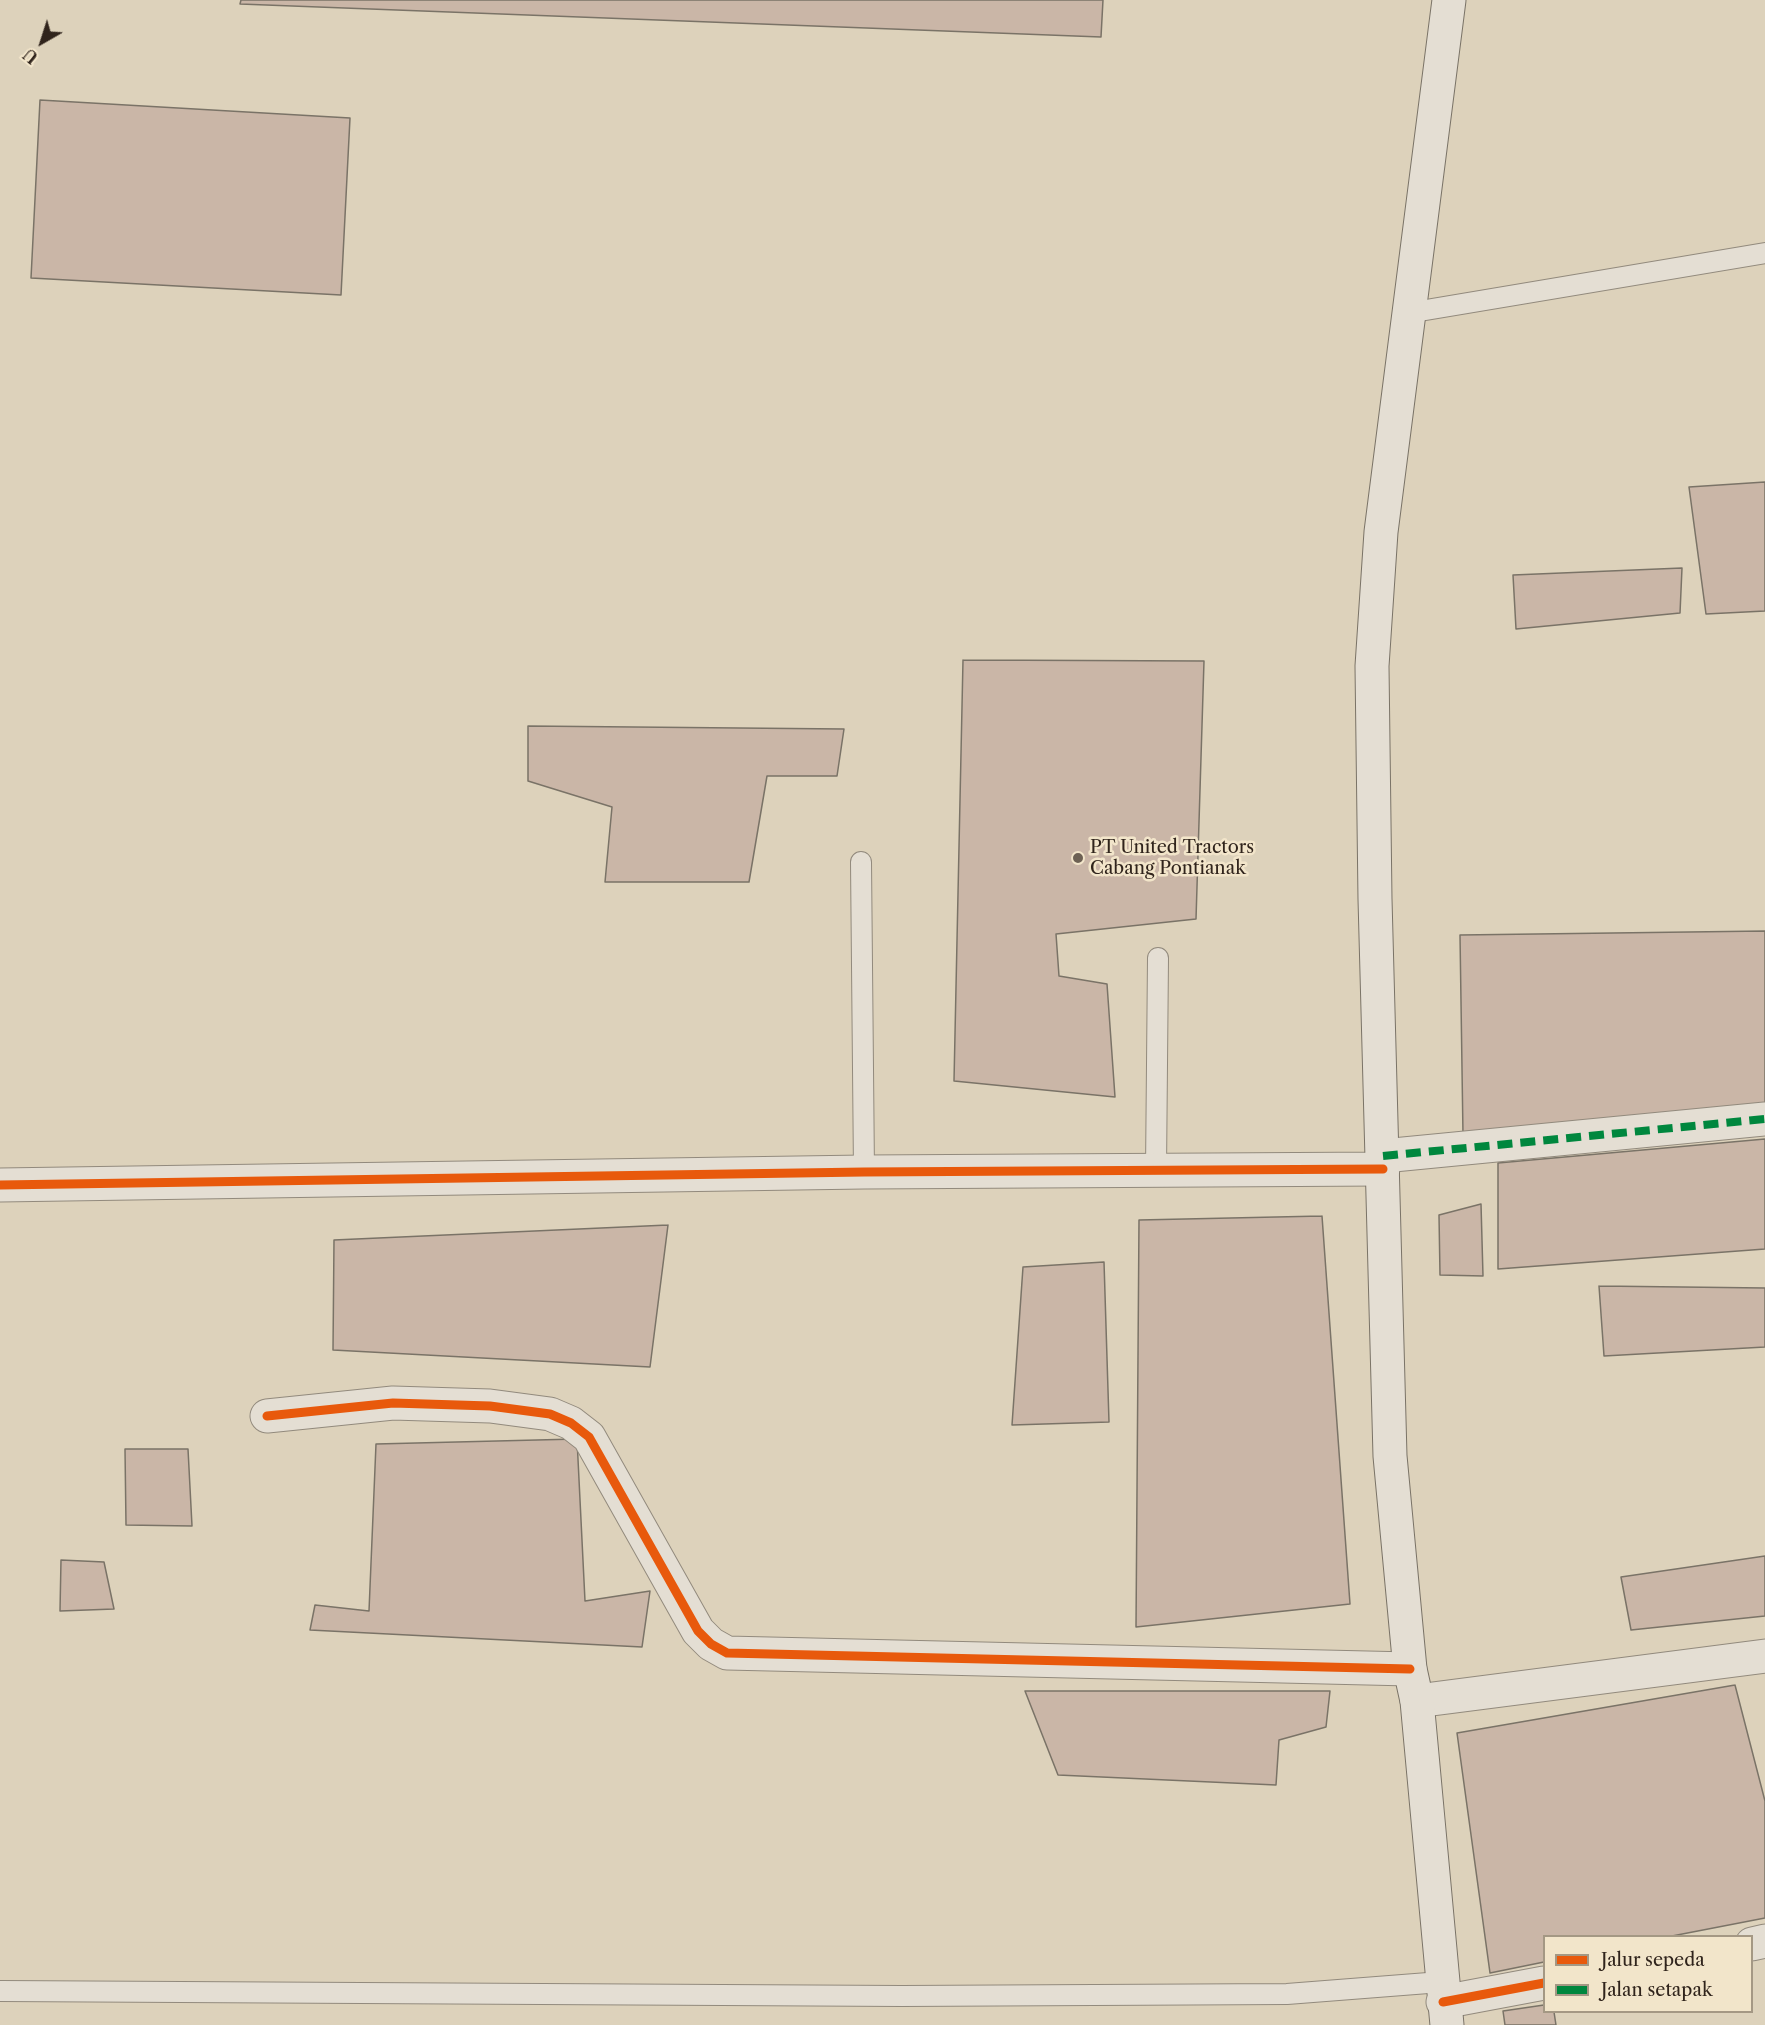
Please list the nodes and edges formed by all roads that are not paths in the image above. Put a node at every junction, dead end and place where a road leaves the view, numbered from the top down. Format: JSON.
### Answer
{"nodes":[{"id":1,"x":1449,"y":0,"type":"edge"},
{"id":2,"x":1765,"y":254,"type":"edge"},
{"id":3,"x":1408,"y":314,"type":"junction"},
{"id":4,"x":861,"y":862,"type":"dead end"},
{"id":5,"x":1158,"y":958,"type":"dead end"},
{"id":6,"x":1765,"y":1119,"type":"edge"},
{"id":7,"x":1383,"y":1163,"type":"junction"},
{"id":8,"x":1156,"y":1170,"type":"junction"},
{"id":9,"x":864,"y":1172,"type":"junction"},
{"id":10,"x":0,"y":1185,"type":"edge"},
{"id":11,"x":267,"y":1416,"type":"dead end"},
{"id":12,"x":1765,"y":1656,"type":"edge"},
{"id":13,"x":1410,"y":1669,"type":"junction"},
{"id":14,"x":1417,"y":1701,"type":"junction"},
{"id":15,"x":1543,"y":1983,"type":"edge"},
{"id":16,"x":0,"y":1991,"type":"edge"},
{"id":17,"x":1444,"y":2003,"type":"edge"}],
"edges":[{"from":1,"to":3,"type":"street"},
{"from":2,"to":3,"type":"lane"},
{"from":3,"to":7,"type":"street"},
{"from":4,"to":9,"type":"lane"},
{"from":5,"to":8,"type":"lane"},
{"from":6,"to":7,"type":"street"},
{"from":7,"to":8,"type":"street"},
{"from":7,"to":13,"type":"street"},
{"from":8,"to":9,"type":"street"},
{"from":9,"to":10,"type":"street"},
{"from":11,"to":13,"type":"street"},
{"from":12,"to":14,"type":"street"},
{"from":13,"to":14,"type":"street"},
{"from":14,"to":17,"type":"street"},
{"from":15,"to":17,"type":"street"},
{"from":16,"to":17,"type":"lane"}]}
